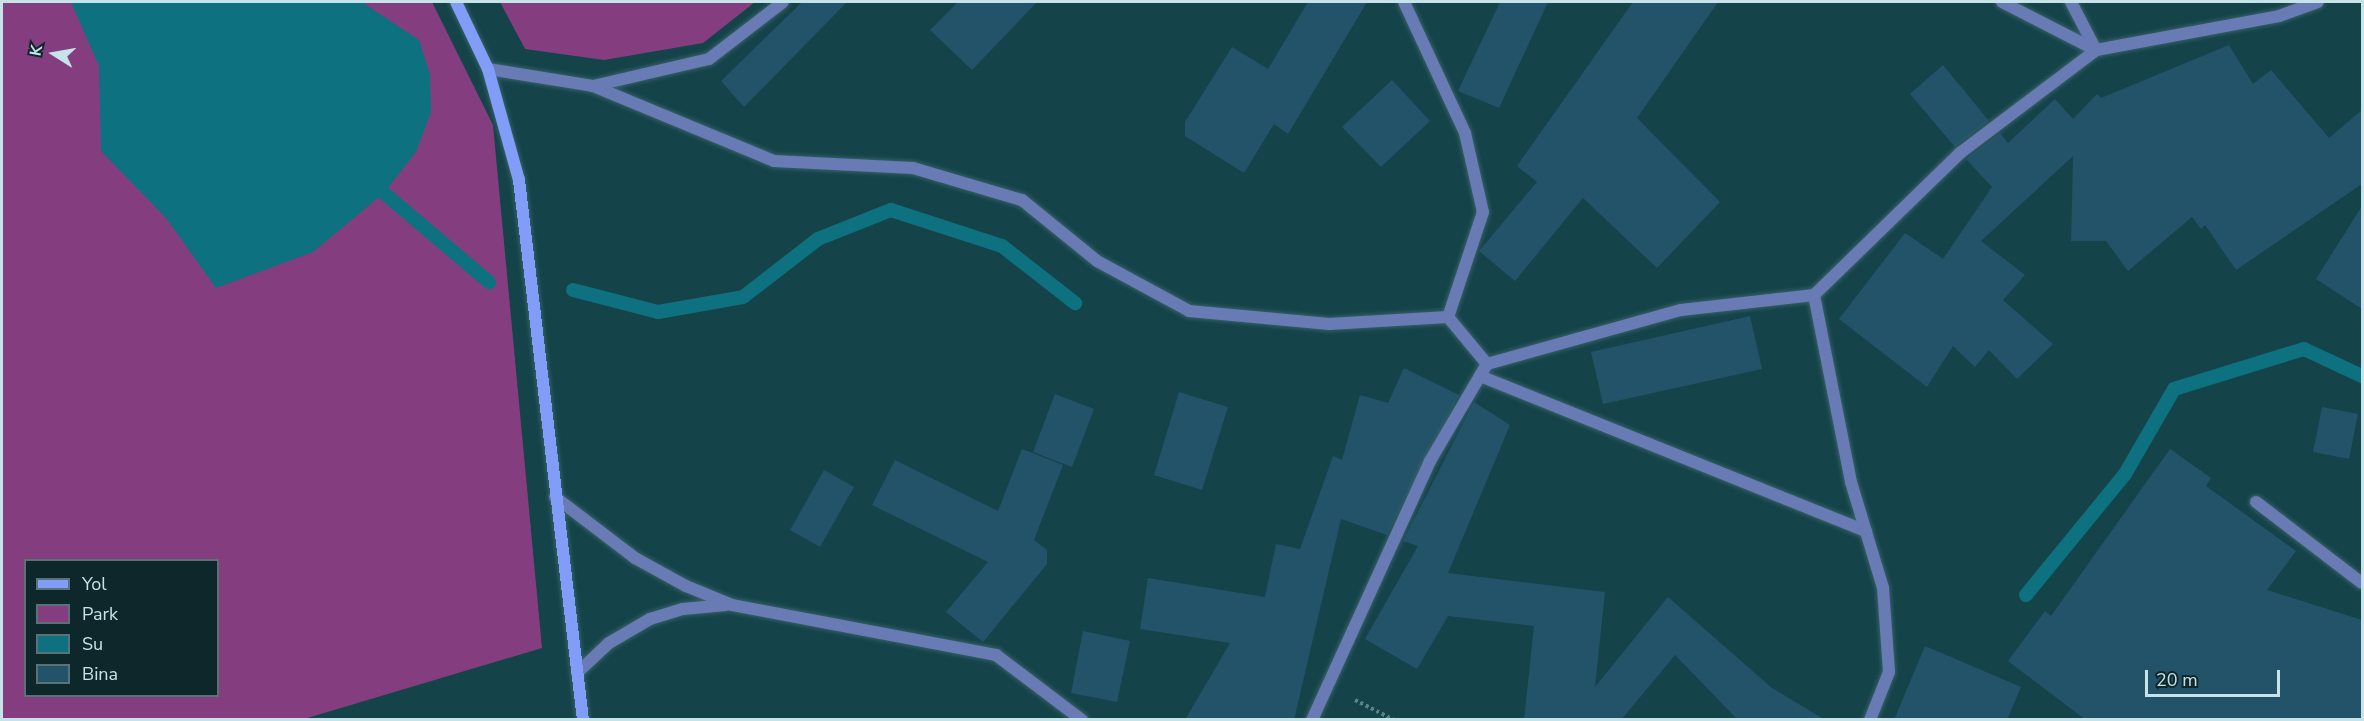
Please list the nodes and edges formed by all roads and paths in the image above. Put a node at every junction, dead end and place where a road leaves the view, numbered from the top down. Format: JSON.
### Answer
{"nodes":[{"id":1,"x":456,"y":2,"type":"edge"},
{"id":2,"x":783,"y":2,"type":"edge"},
{"id":3,"x":1404,"y":2,"type":"edge"},
{"id":4,"x":2002,"y":2,"type":"edge"},
{"id":5,"x":2071,"y":2,"type":"edge"},
{"id":6,"x":2318,"y":2,"type":"edge"},
{"id":7,"x":2096,"y":50,"type":"junction"},
{"id":8,"x":488,"y":69,"type":"junction"},
{"id":9,"x":593,"y":86,"type":"junction"},
{"id":10,"x":1814,"y":295,"type":"junction"},
{"id":11,"x":1448,"y":317,"type":"junction"},
{"id":12,"x":1487,"y":364,"type":"junction"},
{"id":13,"x":1480,"y":376,"type":"junction"},
{"id":14,"x":555,"y":497,"type":"junction"},
{"id":15,"x":2256,"y":502,"type":"dead end"},
{"id":16,"x":1866,"y":531,"type":"junction"},
{"id":17,"x":2362,"y":583,"type":"edge"},
{"id":18,"x":732,"y":605,"type":"junction"},
{"id":19,"x":577,"y":673,"type":"junction"},
{"id":20,"x":1327,"y":686,"type":"junction"},
{"id":21,"x":583,"y":720,"type":"edge"},
{"id":22,"x":1082,"y":720,"type":"edge"},
{"id":23,"x":1312,"y":720,"type":"edge"},
{"id":24,"x":1395,"y":720,"type":"edge"},
{"id":25,"x":1870,"y":720,"type":"edge"}],
"edges":[{"from":1,"to":8,"type":"street"},
{"from":2,"to":9,"type":"street"},
{"from":3,"to":11,"type":"street"},
{"from":4,"to":7,"type":"street"},
{"from":5,"to":7,"type":"street"},
{"from":6,"to":7,"type":"street"},
{"from":7,"to":10,"type":"street"},
{"from":8,"to":9,"type":"street"},
{"from":8,"to":14,"type":"street"},
{"from":9,"to":11,"type":"street"},
{"from":10,"to":12,"type":"street"},
{"from":10,"to":16,"type":"street"},
{"from":11,"to":12,"type":"street"},
{"from":12,"to":13,"type":"street"},
{"from":13,"to":16,"type":"street"},
{"from":13,"to":20,"type":"street"},
{"from":14,"to":18,"type":"street"},
{"from":14,"to":19,"type":"street"},
{"from":15,"to":17,"type":"street"},
{"from":16,"to":25,"type":"street"},
{"from":18,"to":19,"type":"street"},
{"from":18,"to":22,"type":"street"},
{"from":19,"to":21,"type":"street"},
{"from":20,"to":23,"type":"street"},
{"from":20,"to":24,"type":"path"}]}
